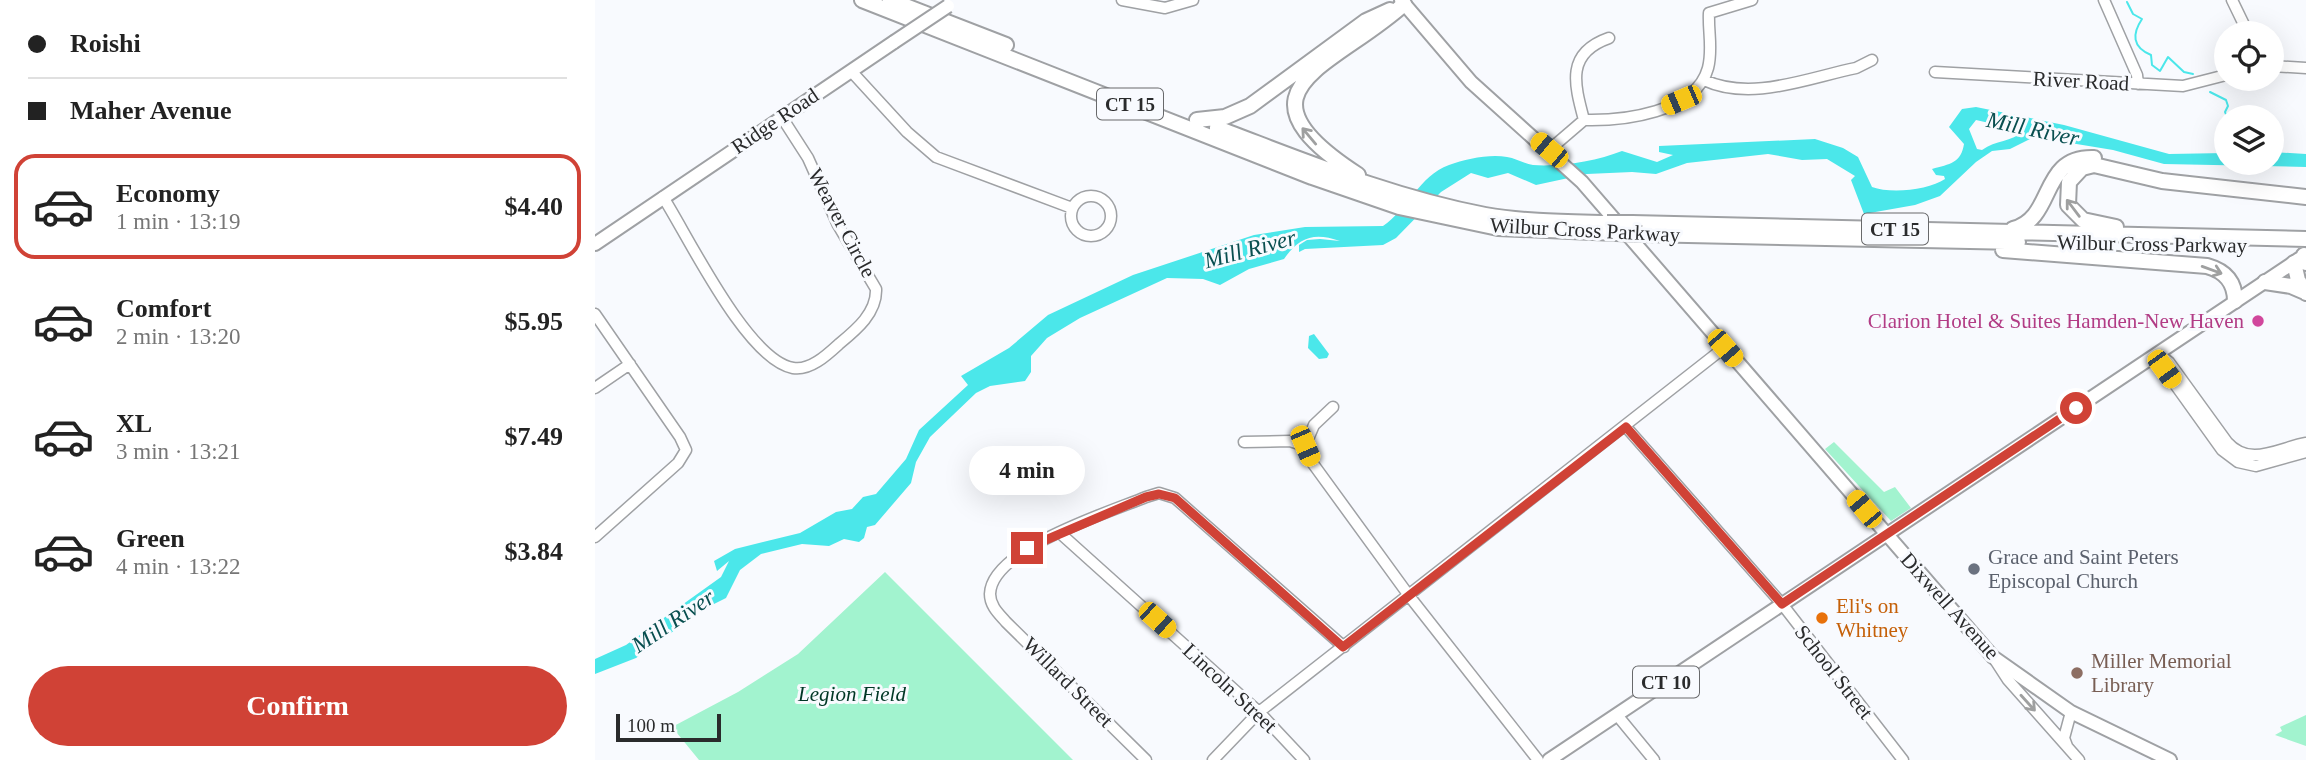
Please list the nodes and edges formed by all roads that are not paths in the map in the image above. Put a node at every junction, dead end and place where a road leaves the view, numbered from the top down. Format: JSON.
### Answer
{"nodes":[{"id":1,"x":862,"y":0,"type":"edge"},
{"id":2,"x":890,"y":0,"type":"edge"},
{"id":3,"x":1122,"y":0,"type":"edge"},
{"id":4,"x":1193,"y":0,"type":"edge"},
{"id":5,"x":1752,"y":0,"type":"edge"},
{"id":6,"x":2104,"y":0,"type":"edge"},
{"id":7,"x":2232,"y":0,"type":"edge"},
{"id":8,"x":1406,"y":1,"type":"edge"},
{"id":9,"x":953,"y":3,"type":"edge"},
{"id":10,"x":2242,"y":21,"type":"edge"},
{"id":11,"x":1609,"y":38,"type":"dead end"},
{"id":12,"x":1872,"y":60,"type":"dead end"},
{"id":13,"x":2284,"y":67,"type":"edge"},
{"id":14,"x":2306,"y":68,"type":"edge"},
{"id":15,"x":851,"y":71,"type":"junction"},
{"id":16,"x":1935,"y":72,"type":"dead end"},
{"id":17,"x":2214,"y":78,"type":"edge"},
{"id":18,"x":1704,"y":80,"type":"junction"},
{"id":19,"x":2138,"y":84,"type":"junction"},
{"id":20,"x":781,"y":116,"type":"junction"},
{"id":21,"x":1197,"y":120,"type":"junction"},
{"id":22,"x":1584,"y":120,"type":"junction"},
{"id":23,"x":1549,"y":150,"type":"junction"},
{"id":24,"x":2306,"y":190,"type":"edge"},
{"id":25,"x":1383,"y":191,"type":"junction"},
{"id":26,"x":663,"y":197,"type":"junction"},
{"id":27,"x":2306,"y":197,"type":"edge"},
{"id":28,"x":1404,"y":202,"type":"junction"},
{"id":29,"x":1072,"y":208,"type":"junction"},
{"id":30,"x":1637,"y":229,"type":"junction"},
{"id":31,"x":1997,"y":232,"type":"junction"},
{"id":32,"x":2158,"y":235,"type":"junction"},
{"id":33,"x":1975,"y":242,"type":"junction"},
{"id":34,"x":595,"y":244,"type":"edge"},
{"id":35,"x":2302,"y":251,"type":"edge"},
{"id":36,"x":2265,"y":282,"type":"junction"},
{"id":37,"x":2305,"y":293,"type":"edge"},
{"id":38,"x":2235,"y":301,"type":"junction"},
{"id":39,"x":595,"y":314,"type":"edge"},
{"id":40,"x":1725,"y":348,"type":"junction"},
{"id":41,"x":2158,"y":354,"type":"junction"},
{"id":42,"x":629,"y":364,"type":"junction"},
{"id":43,"x":595,"y":388,"type":"edge"},
{"id":44,"x":1333,"y":407,"type":"dead end"},
{"id":45,"x":1626,"y":427,"type":"junction"},
{"id":46,"x":1244,"y":442,"type":"dead end"},
{"id":47,"x":2306,"y":443,"type":"edge"},
{"id":48,"x":1305,"y":446,"type":"junction"},
{"id":49,"x":2306,"y":452,"type":"edge"},
{"id":50,"x":2248,"y":460,"type":"junction"},
{"id":51,"x":1061,"y":534,"type":"junction"},
{"id":52,"x":1886,"y":534,"type":"junction"},
{"id":53,"x":595,"y":537,"type":"edge"},
{"id":54,"x":1410,"y":597,"type":"junction"},
{"id":55,"x":1782,"y":604,"type":"junction"},
{"id":56,"x":1343,"y":647,"type":"junction"},
{"id":57,"x":1993,"y":657,"type":"junction"},
{"id":58,"x":1259,"y":712,"type":"junction"},
{"id":59,"x":2071,"y":712,"type":"junction"},
{"id":60,"x":1617,"y":715,"type":"junction"},
{"id":61,"x":2067,"y":746,"type":"junction"},
{"id":62,"x":1146,"y":760,"type":"edge"},
{"id":63,"x":1213,"y":760,"type":"edge"},
{"id":64,"x":1304,"y":760,"type":"edge"},
{"id":65,"x":1538,"y":760,"type":"edge"},
{"id":66,"x":1549,"y":760,"type":"edge"},
{"id":67,"x":1654,"y":760,"type":"edge"},
{"id":68,"x":1903,"y":760,"type":"edge"},
{"id":69,"x":2079,"y":760,"type":"edge"},
{"id":70,"x":2170,"y":760,"type":"edge"}],
"edges":[{"from":1,"to":28,"type":"highway","name":"Wilbur Cross Parkway","number":"CT 15"},
{"from":2,"to":21,"type":"highway","name":"Wilbur Cross Parkway","number":"CT 15"},
{"from":3,"to":4,"type":"street"},
{"from":5,"to":18,"type":"street"},
{"from":6,"to":19,"type":"street"},
{"from":7,"to":10,"type":"street"},
{"from":8,"to":21,"type":"highway"},
{"from":8,"to":23,"type":"main road","name":"Dixwell Avenue"},
{"from":25,"to":8,"type":"highway","one_way":true},
{"from":9,"to":15,"type":"main road","name":"Ridge Road","bridge":true},
{"from":11,"to":22,"type":"street"},
{"from":12,"to":18,"type":"street"},
{"from":13,"to":14,"type":"street"},
{"from":15,"to":20,"type":"main road","name":"Ridge Road"},
{"from":15,"to":29,"type":"street"},
{"from":16,"to":19,"type":"street","name":"River Road"},
{"from":17,"to":19,"type":"street","name":"River Road"},
{"from":18,"to":22,"type":"street"},
{"from":20,"to":26,"type":"main road","name":"Ridge Road"},
{"from":20,"to":26,"type":"street","name":"Weaver Circle"},
{"from":21,"to":25,"type":"highway","name":"Wilbur Cross Parkway","number":"CT 15"},
{"from":22,"to":23,"type":"street"},
{"from":23,"to":40,"type":"main road","name":"Dixwell Avenue"},
{"from":24,"to":31,"type":"highway"},
{"from":25,"to":28,"type":"highway","name":"Wilbur Cross Parkway","number":"CT 15"},
{"from":26,"to":34,"type":"main road","name":"Ridge Road"},
{"from":32,"to":27,"type":"highway","one_way":true},
{"from":28,"to":30,"type":"highway","name":"Wilbur Cross Parkway","number":"CT 15","bridge":true},
{"from":29,"to":29,"type":"street"},
{"from":30,"to":31,"type":"highway","name":"Wilbur Cross Parkway","number":"CT 15"},
{"from":30,"to":33,"type":"highway","name":"Wilbur Cross Parkway","number":"CT 15"},
{"from":31,"to":32,"type":"highway","name":"Wilbur Cross Parkway","number":"CT 15"},
{"from":32,"to":35,"type":"highway","name":"Wilbur Cross Parkway","number":"CT 15"},
{"from":33,"to":35,"type":"highway","name":"Wilbur Cross Parkway","number":"CT 15"},
{"from":33,"to":38,"type":"highway","one_way":true},
{"from":35,"to":36,"type":"main road"},
{"from":35,"to":37,"type":"highway"},
{"from":36,"to":37,"type":"highway"},
{"from":36,"to":38,"type":"main road"},
{"from":38,"to":41,"type":"main road"},
{"from":39,"to":42,"type":"street"},
{"from":40,"to":45,"type":"street"},
{"from":40,"to":52,"type":"main road","name":"Dixwell Avenue"},
{"from":41,"to":50,"type":"street"},
{"from":41,"to":52,"type":"main road"},
{"from":42,"to":43,"type":"street"},
{"from":42,"to":53,"type":"street"},
{"from":44,"to":48,"type":"street"},
{"from":45,"to":54,"type":"street"},
{"from":45,"to":55,"type":"street","name":"School Street"},
{"from":46,"to":48,"type":"street"},
{"from":47,"to":50,"type":"street"},
{"from":48,"to":54,"type":"street"},
{"from":49,"to":50,"type":"street"},
{"from":51,"to":56,"type":"street"},
{"from":51,"to":58,"type":"street","name":"Lincoln Street"},
{"from":51,"to":62,"type":"street","name":"Willard Street"},
{"from":52,"to":55,"type":"main road","number":"CT 10"},
{"from":52,"to":57,"type":"main road","name":"Dixwell Avenue"},
{"from":54,"to":56,"type":"street"},
{"from":54,"to":65,"type":"street"},
{"from":55,"to":60,"type":"main road","number":"CT 10"},
{"from":55,"to":68,"type":"street","name":"School Street"},
{"from":56,"to":58,"type":"street"},
{"from":57,"to":59,"type":"main road","name":"Dixwell Avenue"},
{"from":57,"to":61,"type":"street","one_way":true},
{"from":58,"to":63,"type":"street"},
{"from":58,"to":64,"type":"street","name":"Lincoln Street"},
{"from":59,"to":61,"type":"street"},
{"from":59,"to":70,"type":"main road","name":"Dixwell Avenue"},
{"from":60,"to":66,"type":"main road","number":"CT 10"},
{"from":60,"to":67,"type":"street"},
{"from":61,"to":69,"type":"street"}]}
